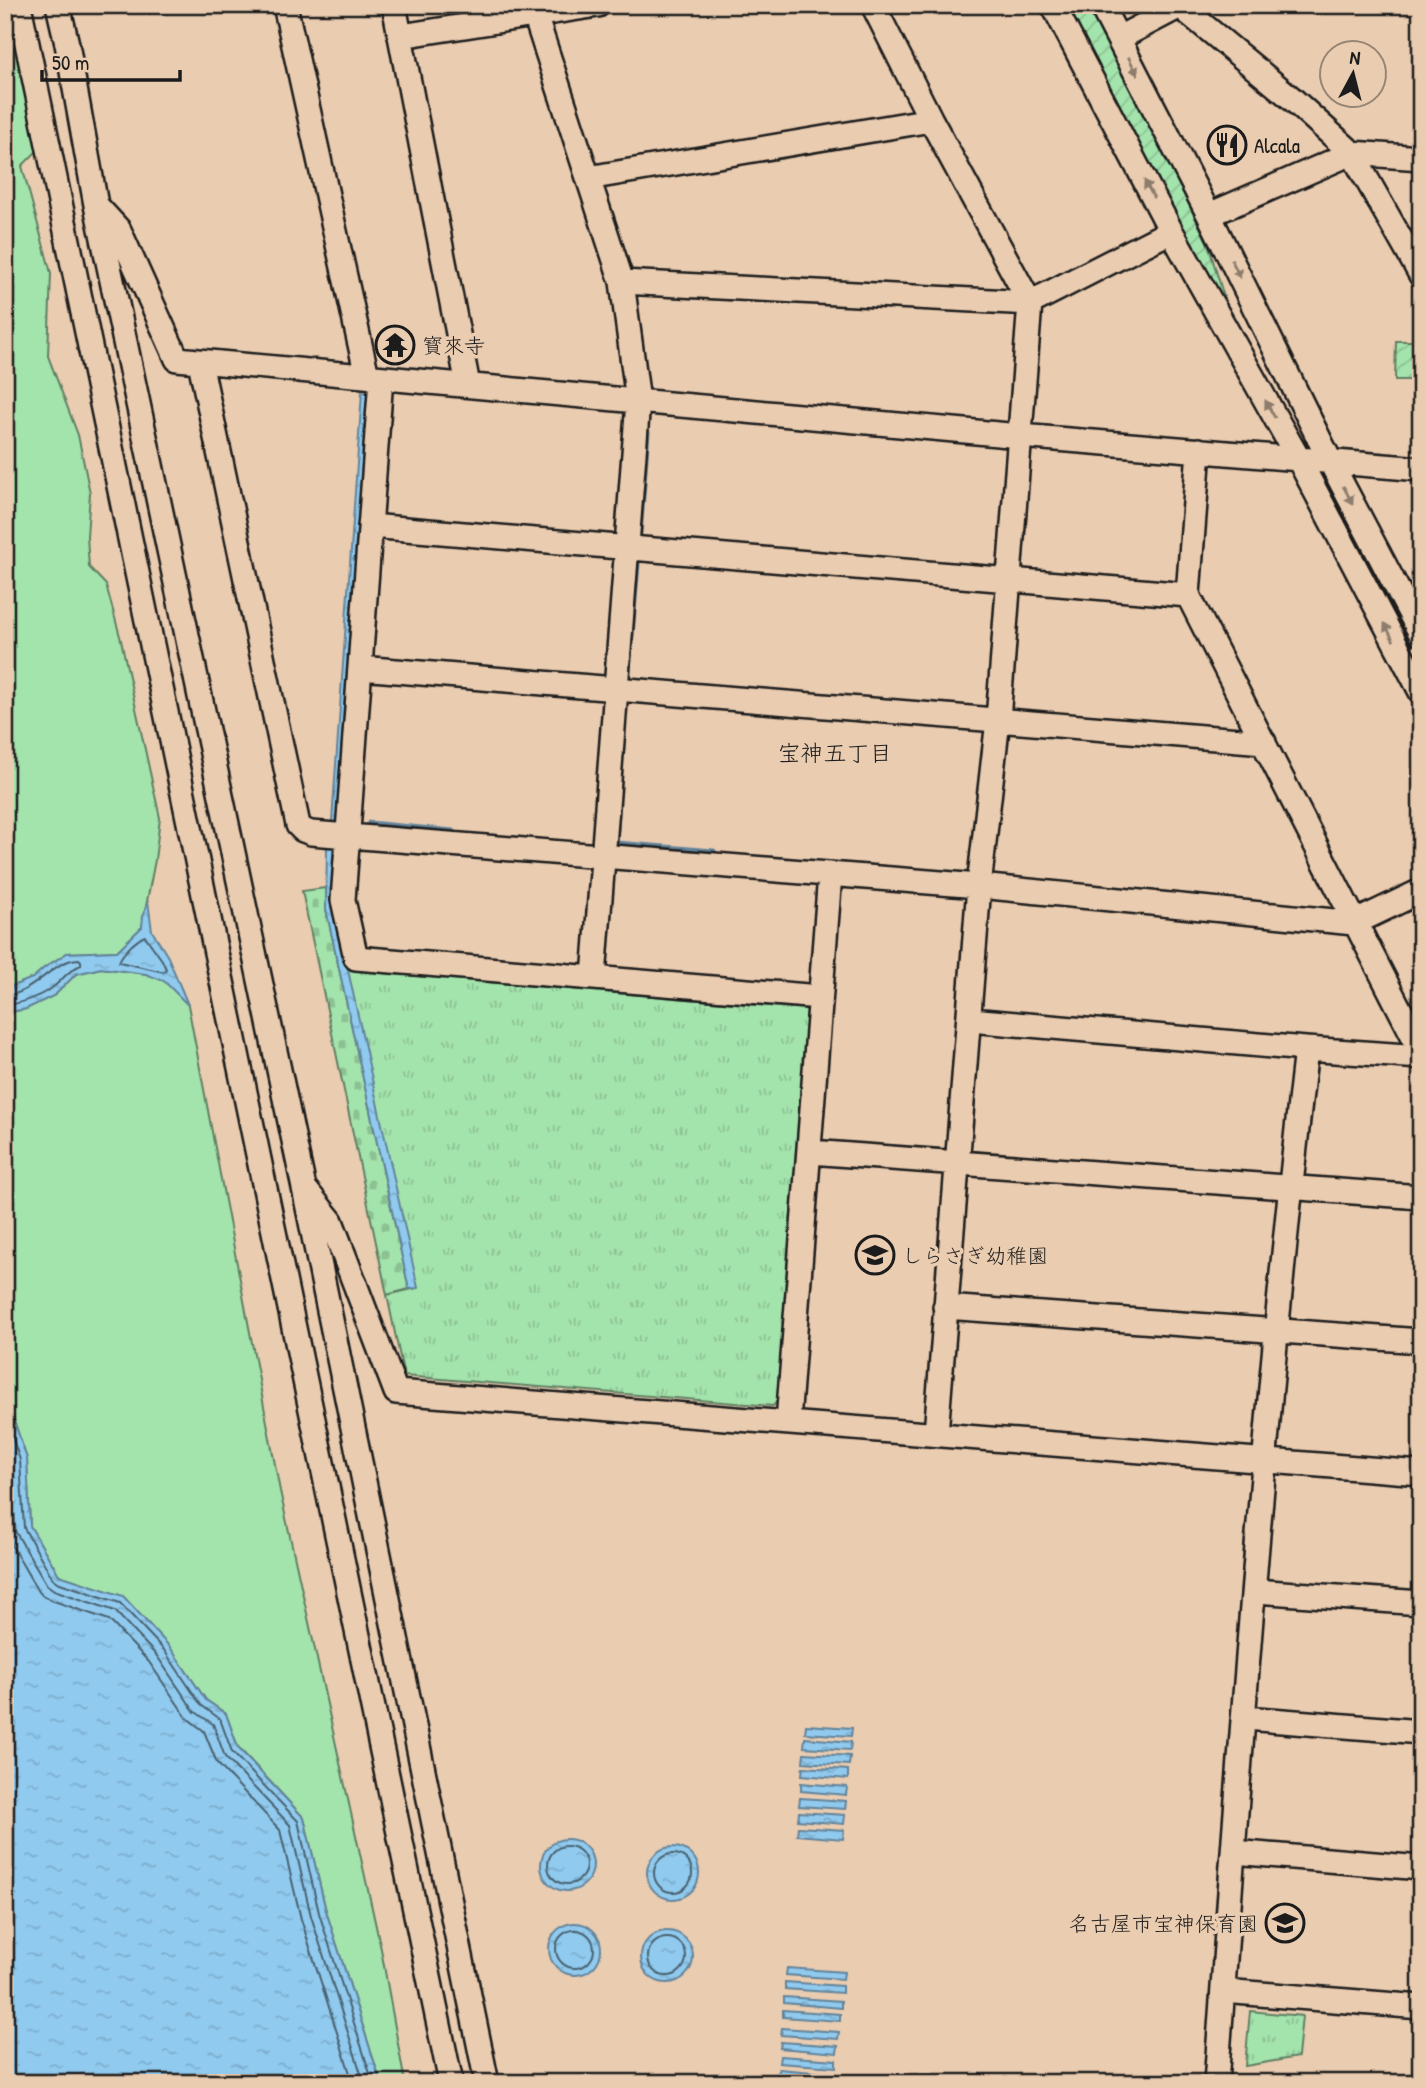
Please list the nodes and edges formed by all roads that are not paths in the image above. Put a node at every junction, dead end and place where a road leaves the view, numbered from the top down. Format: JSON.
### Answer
{"nodes":[{"id":1,"x":19,"y":5,"type":"edge"},
{"id":2,"x":58,"y":5,"type":"edge"},
{"id":3,"x":285,"y":5,"type":"edge"},
{"id":4,"x":394,"y":5,"type":"edge"},
{"id":5,"x":598,"y":5,"type":"edge"},
{"id":6,"x":873,"y":5,"type":"edge"},
{"id":7,"x":1053,"y":5,"type":"edge"},
{"id":8,"x":1101,"y":5,"type":"edge"},
{"id":9,"x":535,"y":15,"type":"junction"},
{"id":10,"x":401,"y":36,"type":"junction"},
{"id":11,"x":1119,"y":38,"type":"junction"},
{"id":12,"x":931,"y":120,"type":"junction"},
{"id":13,"x":1352,"y":153,"type":"junction"},
{"id":14,"x":1421,"y":158,"type":"edge"},
{"id":15,"x":588,"y":177,"type":"junction"},
{"id":16,"x":96,"y":205,"type":"junction"},
{"id":17,"x":1209,"y":215,"type":"junction"},
{"id":18,"x":1171,"y":232,"type":"junction"},
{"id":19,"x":1421,"y":275,"type":"edge"},
{"id":20,"x":622,"y":282,"type":"junction"},
{"id":21,"x":1030,"y":303,"type":"junction"},
{"id":22,"x":201,"y":362,"type":"junction"},
{"id":23,"x":374,"y":377,"type":"junction"},
{"id":24,"x":468,"y":385,"type":"junction"},
{"id":25,"x":638,"y":401,"type":"junction"},
{"id":26,"x":1020,"y":436,"type":"junction"},
{"id":27,"x":1199,"y":450,"type":"junction"},
{"id":28,"x":1297,"y":458,"type":"junction"},
{"id":29,"x":1330,"y":461,"type":"junction"},
{"id":30,"x":1421,"y":469,"type":"edge"},
{"id":31,"x":370,"y":526,"type":"junction"},
{"id":32,"x":627,"y":548,"type":"junction"},
{"id":33,"x":1009,"y":579,"type":"junction"},
{"id":34,"x":1188,"y":595,"type":"junction"},
{"id":35,"x":1421,"y":634,"type":"edge"},
{"id":36,"x":360,"y":668,"type":"junction"},
{"id":37,"x":616,"y":689,"type":"junction"},
{"id":38,"x":1421,"y":692,"type":"edge"},
{"id":39,"x":998,"y":720,"type":"junction"},
{"id":40,"x":1264,"y":742,"type":"junction"},
{"id":41,"x":338,"y":835,"type":"junction"},
{"id":42,"x":603,"y":856,"type":"junction"},
{"id":43,"x":830,"y":874,"type":"junction"},
{"id":44,"x":979,"y":886,"type":"junction"},
{"id":45,"x":1421,"y":891,"type":"edge"},
{"id":46,"x":1354,"y":923,"type":"junction"},
{"id":47,"x":594,"y":976,"type":"junction"},
{"id":48,"x":820,"y":997,"type":"junction"},
{"id":49,"x":970,"y":1020,"type":"junction"},
{"id":50,"x":1306,"y":1049,"type":"junction"},
{"id":51,"x":1421,"y":1051,"type":"edge"},
{"id":52,"x":1421,"y":1057,"type":"edge"},
{"id":53,"x":810,"y":1152,"type":"junction"},
{"id":54,"x":957,"y":1163,"type":"junction"},
{"id":55,"x":304,"y":1188,"type":"junction"},
{"id":56,"x":1290,"y":1189,"type":"junction"},
{"id":57,"x":1421,"y":1197,"type":"edge"},
{"id":58,"x":945,"y":1307,"type":"junction"},
{"id":59,"x":1278,"y":1330,"type":"junction"},
{"id":60,"x":1421,"y":1341,"type":"edge"},
{"id":61,"x":788,"y":1422,"type":"junction"},
{"id":62,"x":936,"y":1434,"type":"junction"},
{"id":63,"x":1266,"y":1461,"type":"junction"},
{"id":64,"x":1421,"y":1473,"type":"edge"},
{"id":65,"x":1255,"y":1591,"type":"junction"},
{"id":66,"x":1421,"y":1603,"type":"edge"},
{"id":67,"x":1245,"y":1718,"type":"junction"},
{"id":68,"x":1421,"y":1732,"type":"edge"},
{"id":69,"x":1234,"y":1852,"type":"junction"},
{"id":70,"x":1421,"y":1868,"type":"edge"},
{"id":71,"x":1223,"y":1991,"type":"junction"},
{"id":72,"x":1421,"y":2007,"type":"edge"},
{"id":73,"x":450,"y":2083,"type":"edge"},
{"id":74,"x":487,"y":2083,"type":"edge"},
{"id":75,"x":1216,"y":2083,"type":"edge"}],
"edges":[{"from":1,"to":73,"type":"street"},
{"from":2,"to":16,"type":"street"},
{"from":3,"to":23,"type":"street"},
{"from":4,"to":10,"type":"street"},
{"from":5,"to":9,"type":"street"},
{"from":6,"to":12,"type":"street"},
{"from":18,"to":7,"type":"street","one_way":true},
{"from":8,"to":11,"type":"street"},
{"from":9,"to":10,"type":"street"},
{"from":9,"to":15,"type":"street"},
{"from":10,"to":24,"type":"street"},
{"from":11,"to":13,"type":"street"},
{"from":11,"to":17,"type":"street","one_way":true},
{"from":12,"to":15,"type":"street"},
{"from":12,"to":21,"type":"street"},
{"from":13,"to":14,"type":"street"},
{"from":13,"to":17,"type":"street"},
{"from":13,"to":19,"type":"street"},
{"from":15,"to":20,"type":"street"},
{"from":16,"to":22,"type":"street"},
{"from":16,"to":55,"type":"street"},
{"from":17,"to":29,"type":"street","one_way":true},
{"from":18,"to":21,"type":"street"},
{"from":28,"to":18,"type":"street","one_way":true},
{"from":20,"to":21,"type":"street"},
{"from":20,"to":25,"type":"street"},
{"from":21,"to":26,"type":"street"},
{"from":22,"to":23,"type":"street"},
{"from":22,"to":41,"type":"street"},
{"from":23,"to":24,"type":"street"},
{"from":23,"to":31,"type":"street"},
{"from":24,"to":25,"type":"street"},
{"from":25,"to":26,"type":"street"},
{"from":25,"to":32,"type":"street"},
{"from":26,"to":27,"type":"street"},
{"from":26,"to":33,"type":"street"},
{"from":27,"to":28,"type":"street"},
{"from":27,"to":34,"type":"street"},
{"from":28,"to":29,"type":"street"},
{"from":38,"to":28,"type":"street","one_way":true},
{"from":29,"to":30,"type":"street"},
{"from":29,"to":35,"type":"street","one_way":true},
{"from":31,"to":32,"type":"street"},
{"from":31,"to":36,"type":"street"},
{"from":32,"to":33,"type":"street"},
{"from":32,"to":37,"type":"street"},
{"from":33,"to":34,"type":"street"},
{"from":33,"to":39,"type":"street"},
{"from":34,"to":40,"type":"street"},
{"from":36,"to":37,"type":"street"},
{"from":36,"to":41,"type":"street"},
{"from":37,"to":39,"type":"street"},
{"from":37,"to":42,"type":"street"},
{"from":39,"to":40,"type":"street"},
{"from":39,"to":44,"type":"street"},
{"from":40,"to":46,"type":"street"},
{"from":41,"to":42,"type":"street"},
{"from":41,"to":47,"type":"street"},
{"from":42,"to":43,"type":"street"},
{"from":42,"to":47,"type":"street"},
{"from":43,"to":44,"type":"street"},
{"from":43,"to":48,"type":"street"},
{"from":44,"to":46,"type":"street"},
{"from":44,"to":49,"type":"street"},
{"from":45,"to":46,"type":"street"},
{"from":46,"to":51,"type":"street"},
{"from":47,"to":48,"type":"street"},
{"from":48,"to":53,"type":"street"},
{"from":49,"to":50,"type":"street"},
{"from":49,"to":54,"type":"street"},
{"from":50,"to":52,"type":"street"},
{"from":50,"to":56,"type":"street"},
{"from":53,"to":54,"type":"street"},
{"from":53,"to":61,"type":"street"},
{"from":54,"to":56,"type":"street"},
{"from":54,"to":58,"type":"street"},
{"from":55,"to":61,"type":"street"},
{"from":55,"to":74,"type":"street"},
{"from":56,"to":57,"type":"street"},
{"from":56,"to":59,"type":"street"},
{"from":58,"to":59,"type":"street"},
{"from":58,"to":62,"type":"street"},
{"from":59,"to":60,"type":"street"},
{"from":59,"to":63,"type":"street"},
{"from":61,"to":62,"type":"street"},
{"from":62,"to":63,"type":"street"},
{"from":63,"to":64,"type":"street"},
{"from":63,"to":65,"type":"street"},
{"from":65,"to":66,"type":"street"},
{"from":65,"to":67,"type":"street"},
{"from":67,"to":68,"type":"street"},
{"from":67,"to":69,"type":"street"},
{"from":69,"to":70,"type":"street"},
{"from":69,"to":71,"type":"street"},
{"from":71,"to":72,"type":"street"},
{"from":71,"to":75,"type":"street"}]}
